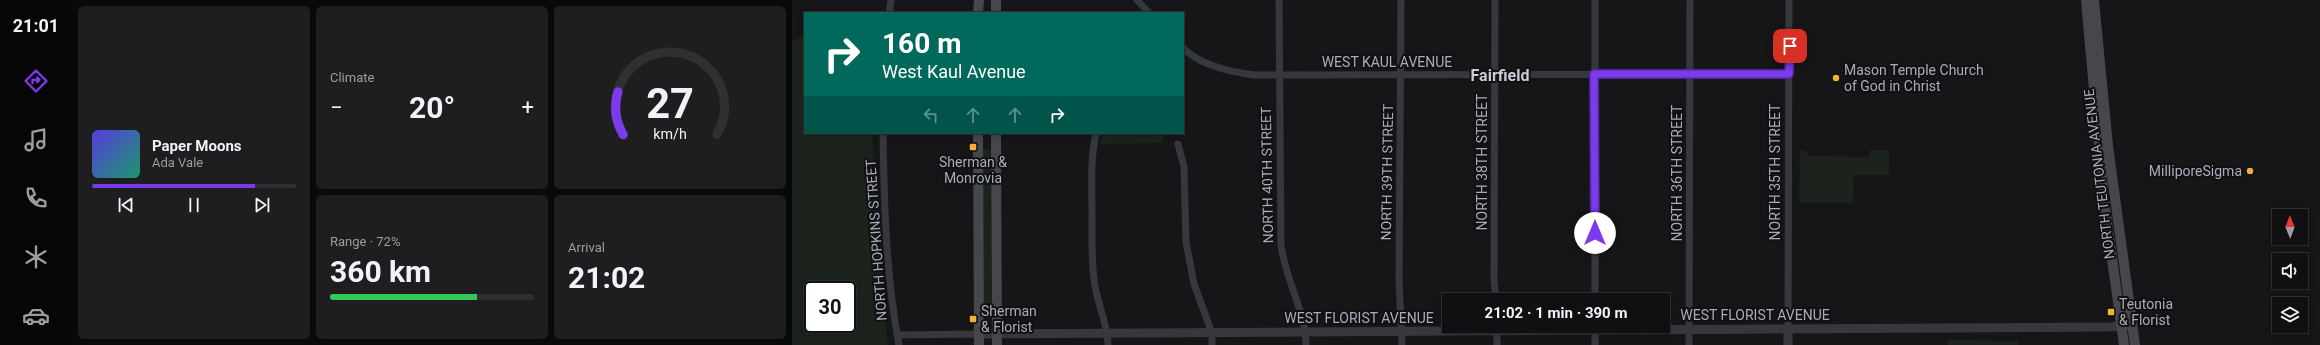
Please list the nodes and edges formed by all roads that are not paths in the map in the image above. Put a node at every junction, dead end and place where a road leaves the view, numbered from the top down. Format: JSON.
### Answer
{"nodes":[{"id":1,"x":891,"y":0,"type":"edge"},
{"id":2,"x":979,"y":0,"type":"edge"},
{"id":3,"x":996,"y":0,"type":"edge"},
{"id":4,"x":1136,"y":0,"type":"edge"},
{"id":5,"x":1279,"y":0,"type":"edge"},
{"id":6,"x":1401,"y":0,"type":"edge"},
{"id":7,"x":1495,"y":0,"type":"edge"},
{"id":8,"x":1595,"y":0,"type":"edge"},
{"id":9,"x":1690,"y":0,"type":"edge"},
{"id":10,"x":1790,"y":0,"type":"edge"},
{"id":11,"x":2086,"y":0,"type":"edge"},
{"id":12,"x":2094,"y":0,"type":"edge"},
{"id":13,"x":889,"y":12,"type":"edge"},
{"id":14,"x":978,"y":12,"type":"edge"},
{"id":15,"x":996,"y":12,"type":"edge"},
{"id":16,"x":1148,"y":12,"type":"edge"},
{"id":17,"x":1184,"y":49,"type":"edge"},
{"id":18,"x":1495,"y":73,"type":"junction"},
{"id":19,"x":1689,"y":73,"type":"junction"},
{"id":20,"x":1594,"y":74,"type":"junction"},
{"id":21,"x":1789,"y":74,"type":"junction"},
{"id":22,"x":1278,"y":75,"type":"junction"},
{"id":23,"x":1401,"y":75,"type":"junction"},
{"id":24,"x":883,"y":134,"type":"edge"},
{"id":25,"x":978,"y":134,"type":"edge"},
{"id":26,"x":996,"y":134,"type":"edge"},
{"id":27,"x":1096,"y":134,"type":"edge"},
{"id":28,"x":1178,"y":144,"type":"dead end"},
{"id":29,"x":1495,"y":293,"type":"edge"},
{"id":30,"x":1595,"y":293,"type":"edge"},
{"id":31,"x":2132,"y":325,"type":"junction"},
{"id":32,"x":2121,"y":326,"type":"junction"},
{"id":33,"x":1670,"y":329,"type":"edge"},
{"id":34,"x":1689,"y":329,"type":"junction"},
{"id":35,"x":1788,"y":329,"type":"junction"},
{"id":36,"x":1442,"y":330,"type":"edge"},
{"id":37,"x":1402,"y":331,"type":"junction"},
{"id":38,"x":1306,"y":332,"type":"junction"},
{"id":39,"x":1108,"y":333,"type":"junction"},
{"id":40,"x":1212,"y":333,"type":"junction"},
{"id":41,"x":1497,"y":333,"type":"edge"},
{"id":42,"x":1595,"y":333,"type":"edge"},
{"id":43,"x":979,"y":334,"type":"junction"},
{"id":44,"x":998,"y":334,"type":"junction"},
{"id":45,"x":897,"y":335,"type":"junction"},
{"id":46,"x":899,"y":345,"type":"edge"},
{"id":47,"x":979,"y":345,"type":"edge"},
{"id":48,"x":997,"y":345,"type":"edge"},
{"id":49,"x":1108,"y":345,"type":"edge"},
{"id":50,"x":1212,"y":345,"type":"edge"},
{"id":51,"x":1306,"y":345,"type":"edge"},
{"id":52,"x":1402,"y":345,"type":"edge"},
{"id":53,"x":1497,"y":345,"type":"edge"},
{"id":54,"x":1595,"y":345,"type":"edge"},
{"id":55,"x":1689,"y":345,"type":"edge"},
{"id":56,"x":1788,"y":345,"type":"edge"},
{"id":57,"x":2124,"y":345,"type":"edge"},
{"id":58,"x":2135,"y":345,"type":"edge"}],
"edges":[{"from":1,"to":13,"type":"street"},
{"from":2,"to":14,"type":"main road"},
{"from":3,"to":15,"type":"main road"},
{"from":4,"to":16,"type":"street"},
{"from":5,"to":22,"type":"street","name":"NORTH 40TH STREET"},
{"from":6,"to":23,"type":"street","name":"NORTH 39TH STREET"},
{"from":7,"to":18,"type":"street","name":"NORTH 38TH STREET"},
{"from":8,"to":20,"type":"street"},
{"from":9,"to":19,"type":"street","name":"NORTH 36TH STREET"},
{"from":10,"to":21,"type":"street","name":"NORTH 35TH STREET"},
{"from":11,"to":32,"type":"main road","name":"NORTH TEUTONIA AVENUE"},
{"from":12,"to":31,"type":"main road","name":"NORTH TEUTONIA AVENUE"},
{"from":17,"to":22,"type":"street","name":"WEST KAUL AVENUE"},
{"from":18,"to":20,"type":"street","name":"WEST KAUL AVENUE"},
{"from":18,"to":23,"type":"street","name":"WEST KAUL AVENUE"},
{"from":18,"to":29,"type":"street","name":"NORTH 38TH STREET"},
{"from":19,"to":20,"type":"street","name":"WEST KAUL AVENUE"},
{"from":19,"to":21,"type":"street","name":"WEST KAUL AVENUE"},
{"from":19,"to":34,"type":"street","name":"NORTH 36TH STREET"},
{"from":20,"to":30,"type":"street"},
{"from":21,"to":35,"type":"street","name":"NORTH 35TH STREET"},
{"from":22,"to":23,"type":"street","name":"WEST KAUL AVENUE"},
{"from":22,"to":38,"type":"street","name":"NORTH 40TH STREET"},
{"from":23,"to":37,"type":"street","name":"NORTH 39TH STREET"},
{"from":24,"to":45,"type":"street","name":"NORTH HOPKINS STREET"},
{"from":25,"to":43,"type":"main road"},
{"from":26,"to":44,"type":"main road"},
{"from":27,"to":39,"type":"street"},
{"from":28,"to":40,"type":"street"},
{"from":31,"to":32,"type":"street","name":"WEST FLORIST AVENUE"},
{"from":31,"to":58,"type":"main road","name":"NORTH TEUTONIA AVENUE"},
{"from":32,"to":35,"type":"street","name":"WEST FLORIST AVENUE"},
{"from":32,"to":57,"type":"main road","name":"NORTH TEUTONIA AVENUE"},
{"from":33,"to":34,"type":"street","name":"WEST FLORIST AVENUE"},
{"from":34,"to":35,"type":"street","name":"WEST FLORIST AVENUE"},
{"from":34,"to":55,"type":"street","name":"NORTH 36TH STREET"},
{"from":35,"to":56,"type":"street","name":"NORTH 35TH STREET"},
{"from":36,"to":37,"type":"street","name":"WEST FLORIST AVENUE"},
{"from":37,"to":38,"type":"street","name":"WEST FLORIST AVENUE"},
{"from":37,"to":52,"type":"street","name":"NORTH 39TH STREET"},
{"from":38,"to":40,"type":"street","name":"WEST FLORIST AVENUE"},
{"from":38,"to":51,"type":"street","name":"NORTH 40TH STREET"},
{"from":39,"to":40,"type":"street","name":"WEST FLORIST AVENUE"},
{"from":39,"to":44,"type":"street","name":"WEST FLORIST AVENUE"},
{"from":39,"to":49,"type":"street"},
{"from":40,"to":50,"type":"street"},
{"from":41,"to":53,"type":"street"},
{"from":42,"to":54,"type":"street"},
{"from":43,"to":44,"type":"street","name":"WEST FLORIST AVENUE"},
{"from":43,"to":45,"type":"street","name":"WEST FLORIST AVENUE"},
{"from":43,"to":47,"type":"main road"},
{"from":44,"to":48,"type":"main road"},
{"from":45,"to":46,"type":"street","name":"NORTH HOPKINS STREET"}]}
